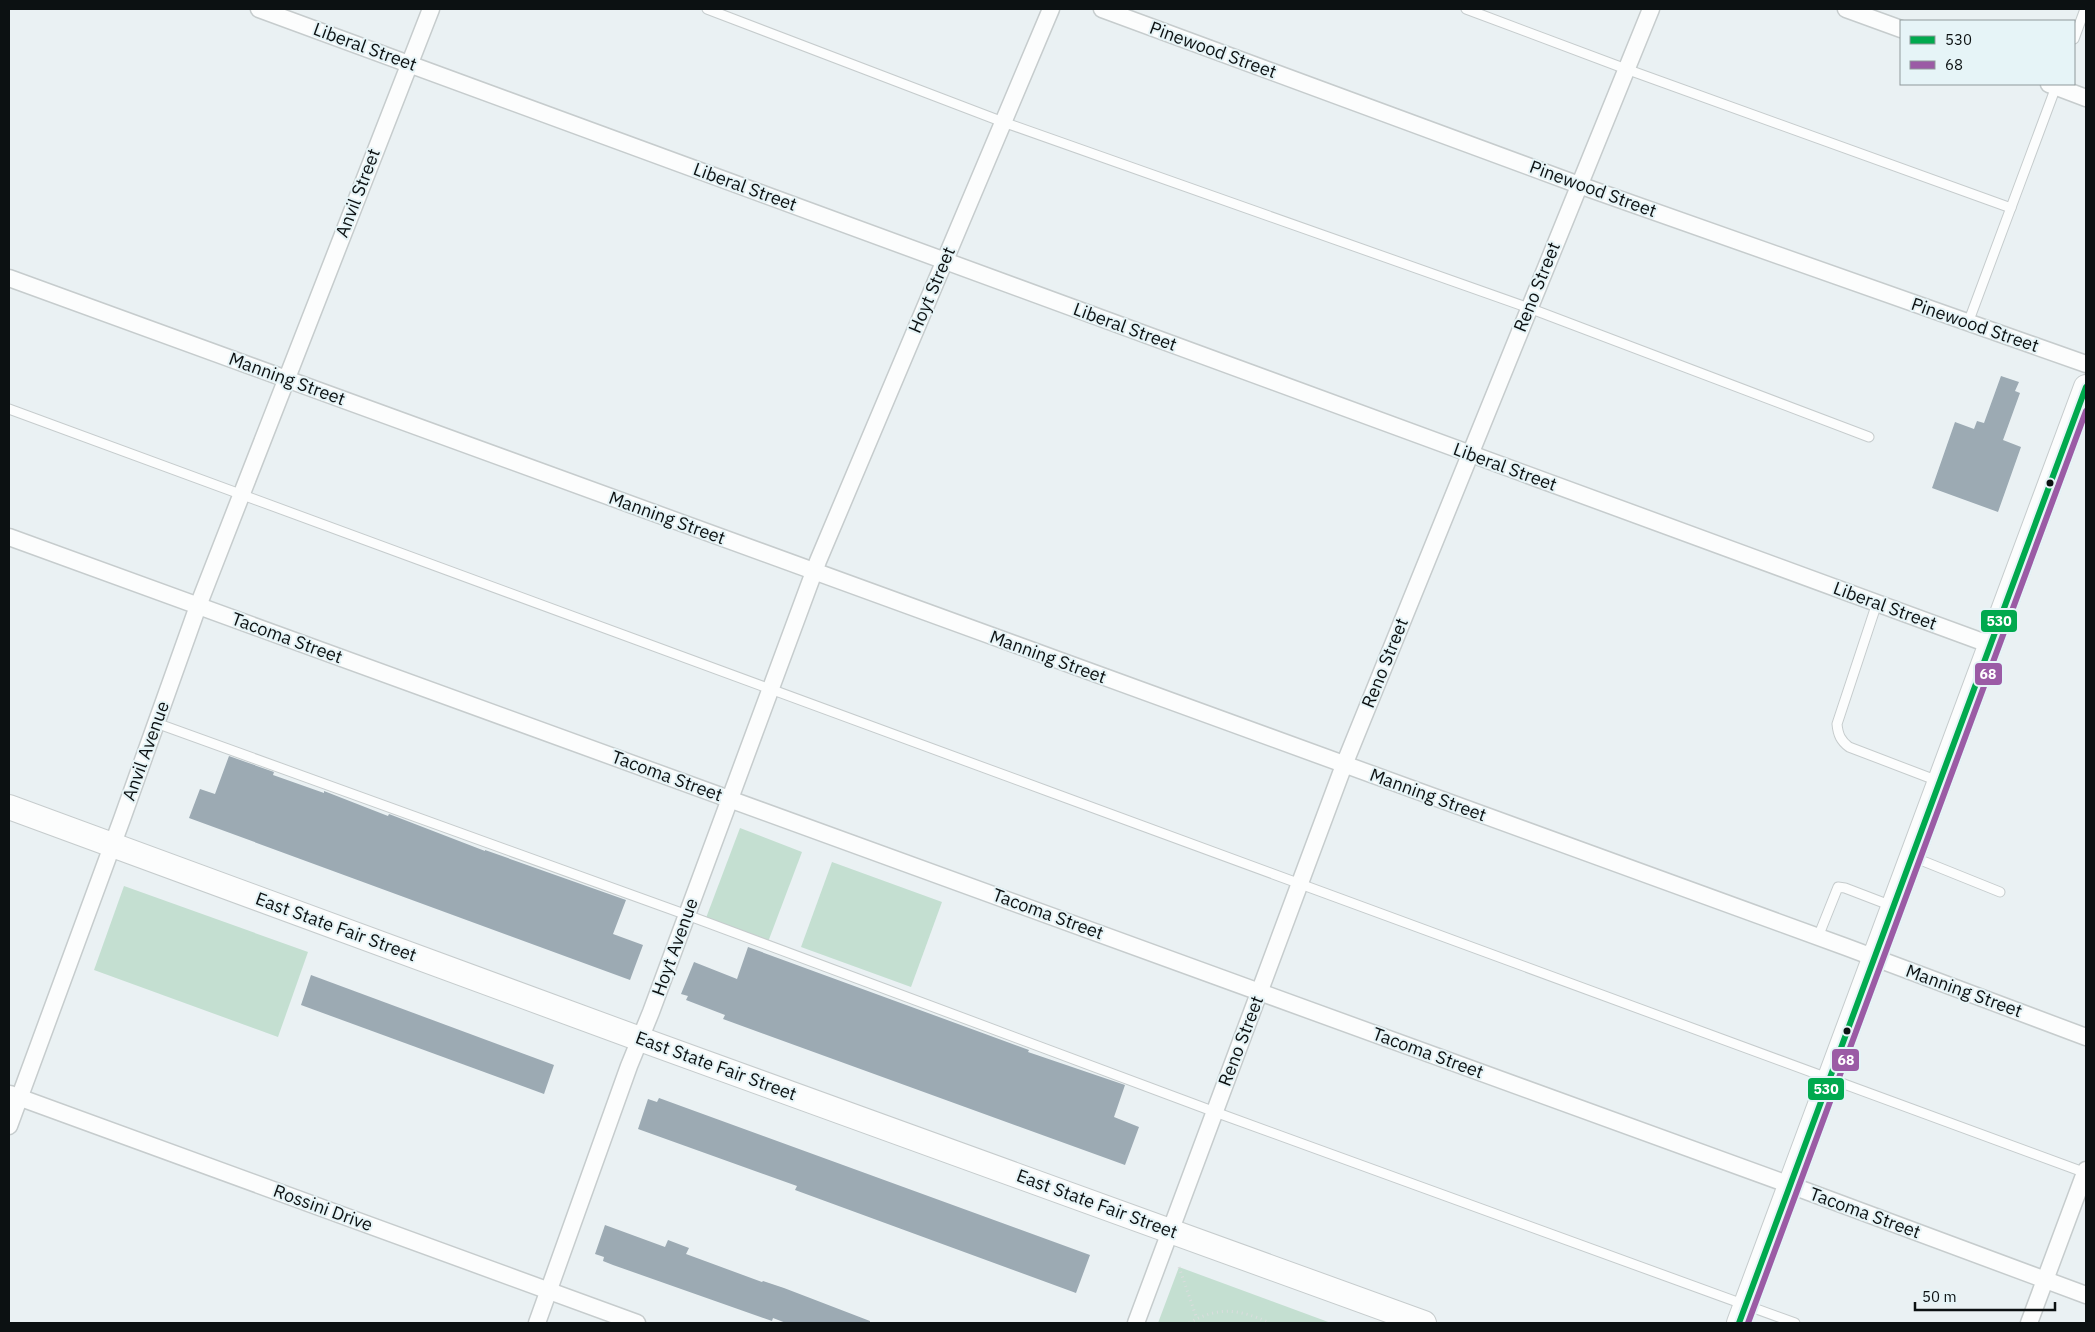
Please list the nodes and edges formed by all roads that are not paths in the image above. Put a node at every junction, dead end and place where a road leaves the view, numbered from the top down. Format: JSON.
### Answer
{"nodes":[{"id":1,"x":258,"y":9,"type":"edge"},
{"id":2,"x":431,"y":9,"type":"edge"},
{"id":3,"x":706,"y":9,"type":"edge"},
{"id":4,"x":1051,"y":9,"type":"edge"},
{"id":5,"x":1102,"y":9,"type":"edge"},
{"id":6,"x":1466,"y":9,"type":"edge"},
{"id":7,"x":1650,"y":9,"type":"edge"},
{"id":8,"x":1846,"y":9,"type":"edge"},
{"id":9,"x":2085,"y":9,"type":"edge"},
{"id":10,"x":1900,"y":29,"type":"edge"},
{"id":11,"x":2075,"y":36,"type":"edge"},
{"id":12,"x":409,"y":63,"type":"junction"},
{"id":13,"x":1626,"y":69,"type":"junction"},
{"id":14,"x":2054,"y":85,"type":"edge"},
{"id":15,"x":2086,"y":98,"type":"edge"},
{"id":16,"x":1003,"y":122,"type":"junction"},
{"id":17,"x":1579,"y":185,"type":"junction"},
{"id":18,"x":2011,"y":208,"type":"junction"},
{"id":19,"x":944,"y":260,"type":"junction"},
{"id":20,"x":9,"y":278,"type":"edge"},
{"id":21,"x":1529,"y":308,"type":"junction"},
{"id":22,"x":1968,"y":323,"type":"junction"},
{"id":23,"x":2086,"y":364,"type":"edge"},
{"id":24,"x":285,"y":378,"type":"junction"},
{"id":25,"x":2086,"y":387,"type":"edge"},
{"id":26,"x":9,"y":409,"type":"edge"},
{"id":27,"x":1869,"y":436,"type":"dead end"},
{"id":28,"x":1470,"y":454,"type":"junction"},
{"id":29,"x":240,"y":496,"type":"junction"},
{"id":30,"x":9,"y":537,"type":"edge"},
{"id":31,"x":815,"y":572,"type":"junction"},
{"id":32,"x":1877,"y":603,"type":"junction"},
{"id":33,"x":198,"y":606,"type":"junction"},
{"id":34,"x":1992,"y":645,"type":"junction"},
{"id":35,"x":770,"y":691,"type":"junction"},
{"id":36,"x":156,"y":723,"type":"junction"},
{"id":37,"x":1344,"y":765,"type":"junction"},
{"id":38,"x":1940,"y":782,"type":"junction"},
{"id":39,"x":730,"y":798,"type":"junction"},
{"id":40,"x":9,"y":807,"type":"edge"},
{"id":41,"x":113,"y":844,"type":"junction"},
{"id":42,"x":1912,"y":857,"type":"junction"},
{"id":43,"x":1300,"y":884,"type":"junction"},
{"id":44,"x":2000,"y":892,"type":"dead end"},
{"id":45,"x":1894,"y":906,"type":"junction"},
{"id":46,"x":687,"y":915,"type":"junction"},
{"id":47,"x":1818,"y":937,"type":"junction"},
{"id":48,"x":1875,"y":958,"type":"junction"},
{"id":49,"x":1260,"y":992,"type":"junction"},
{"id":50,"x":2086,"y":1036,"type":"edge"},
{"id":51,"x":640,"y":1039,"type":"junction"},
{"id":52,"x":1830,"y":1078,"type":"junction"},
{"id":53,"x":14,"y":1095,"type":"edge"},
{"id":54,"x":1215,"y":1112,"type":"junction"},
{"id":55,"x":9,"y":1126,"type":"edge"},
{"id":56,"x":2086,"y":1172,"type":"edge"},
{"id":57,"x":1790,"y":1185,"type":"junction"},
{"id":58,"x":1171,"y":1230,"type":"junction"},
{"id":59,"x":2045,"y":1280,"type":"junction"},
{"id":60,"x":548,"y":1291,"type":"junction"},
{"id":61,"x":2086,"y":1295,"type":"edge"},
{"id":62,"x":1742,"y":1314,"type":"edge"},
{"id":63,"x":536,"y":1323,"type":"edge"},
{"id":64,"x":637,"y":1323,"type":"edge"},
{"id":65,"x":1136,"y":1323,"type":"edge"},
{"id":66,"x":1424,"y":1323,"type":"edge"},
{"id":67,"x":1795,"y":1323,"type":"edge"},
{"id":68,"x":2029,"y":1323,"type":"edge"}],
"edges":[{"from":1,"to":12,"type":"street","name":"Liberal Street"},
{"from":2,"to":12,"type":"street","name":"Anvil Street"},
{"from":3,"to":16,"type":"lane"},
{"from":4,"to":16,"type":"street","name":"Hoyt Street"},
{"from":5,"to":17,"type":"street","name":"Pinewood Street"},
{"from":6,"to":13,"type":"lane"},
{"from":7,"to":13,"type":"street","name":"Reno Street"},
{"from":8,"to":10,"type":"street"},
{"from":9,"to":11,"type":"lane"},
{"from":12,"to":19,"type":"street","name":"Liberal Street"},
{"from":12,"to":24,"type":"street","name":"Anvil Street"},
{"from":13,"to":17,"type":"street","name":"Reno Street"},
{"from":13,"to":18,"type":"lane"},
{"from":14,"to":15,"type":"street"},
{"from":14,"to":18,"type":"lane"},
{"from":16,"to":19,"type":"street","name":"Hoyt Street"},
{"from":16,"to":21,"type":"lane"},
{"from":17,"to":21,"type":"street","name":"Reno Street"},
{"from":17,"to":22,"type":"street","name":"Pinewood Street"},
{"from":18,"to":22,"type":"lane"},
{"from":19,"to":28,"type":"street","name":"Liberal Street"},
{"from":19,"to":31,"type":"street","name":"Hoyt Street"},
{"from":20,"to":24,"type":"street","name":"Manning Street"},
{"from":21,"to":27,"type":"lane"},
{"from":21,"to":28,"type":"street","name":"Reno Street"},
{"from":22,"to":23,"type":"street","name":"Pinewood Street"},
{"from":24,"to":29,"type":"street","name":"Anvil Avenue"},
{"from":24,"to":31,"type":"street","name":"Manning Street"},
{"from":25,"to":34,"type":"street"},
{"from":26,"to":29,"type":"lane"},
{"from":28,"to":32,"type":"street","name":"Liberal Street"},
{"from":28,"to":37,"type":"street","name":"Reno Street"},
{"from":29,"to":33,"type":"street","name":"Anvil Avenue"},
{"from":29,"to":35,"type":"lane"},
{"from":30,"to":33,"type":"street","name":"Tacoma Street"},
{"from":31,"to":35,"type":"street","name":"Hoyt Avenue"},
{"from":31,"to":37,"type":"street","name":"Manning Street"},
{"from":32,"to":34,"type":"street","name":"Liberal Street"},
{"from":32,"to":38,"type":"lane"},
{"from":33,"to":36,"type":"street","name":"Anvil Avenue"},
{"from":33,"to":39,"type":"street","name":"Tacoma Street"},
{"from":34,"to":38,"type":"street"},
{"from":35,"to":39,"type":"street","name":"Hoyt Avenue"},
{"from":35,"to":43,"type":"lane"},
{"from":36,"to":41,"type":"street","name":"Anvil Avenue"},
{"from":36,"to":46,"type":"lane"},
{"from":37,"to":43,"type":"street","name":"Reno Street"},
{"from":37,"to":47,"type":"street","name":"Manning Street"},
{"from":38,"to":42,"type":"street"},
{"from":39,"to":46,"type":"street","name":"Hoyt Avenue"},
{"from":39,"to":49,"type":"street","name":"Tacoma Street"},
{"from":40,"to":41,"type":"street","name":"East State Fair Street"},
{"from":41,"to":51,"type":"street","name":"East State Fair Street"},
{"from":41,"to":53,"type":"street","name":"Anvil Avenue"},
{"from":42,"to":44,"type":"lane"},
{"from":42,"to":45,"type":"street"},
{"from":43,"to":49,"type":"street","name":"Reno Street"},
{"from":43,"to":52,"type":"lane"},
{"from":45,"to":47,"type":"lane"},
{"from":45,"to":48,"type":"street"},
{"from":46,"to":51,"type":"street","name":"Hoyt Avenue"},
{"from":46,"to":54,"type":"lane"},
{"from":47,"to":48,"type":"street","name":"Manning Street"},
{"from":48,"to":50,"type":"street","name":"Manning Street"},
{"from":48,"to":52,"type":"street"},
{"from":49,"to":54,"type":"street","name":"Reno Street"},
{"from":49,"to":57,"type":"street","name":"Tacoma Street"},
{"from":51,"to":58,"type":"street","name":"East State Fair Street"},
{"from":51,"to":60,"type":"street","name":"Hoyt Avenue"},
{"from":52,"to":56,"type":"lane"},
{"from":52,"to":57,"type":"street"},
{"from":53,"to":55,"type":"street","name":"Anvil Avenue"},
{"from":53,"to":60,"type":"street","name":"Rossini Drive"},
{"from":54,"to":58,"type":"street","name":"Reno Street"},
{"from":54,"to":62,"type":"lane"},
{"from":56,"to":59,"type":"street"},
{"from":57,"to":59,"type":"street","name":"Tacoma Street"},
{"from":57,"to":62,"type":"street"},
{"from":58,"to":65,"type":"street","name":"Reno Street"},
{"from":58,"to":66,"type":"street","name":"East State Fair Street"},
{"from":59,"to":61,"type":"street","name":"Tacoma Street"},
{"from":59,"to":68,"type":"street"},
{"from":60,"to":63,"type":"street","name":"Hoyt Avenue"},
{"from":60,"to":64,"type":"street","name":"Rossini Drive"},
{"from":62,"to":67,"type":"lane"}]}
